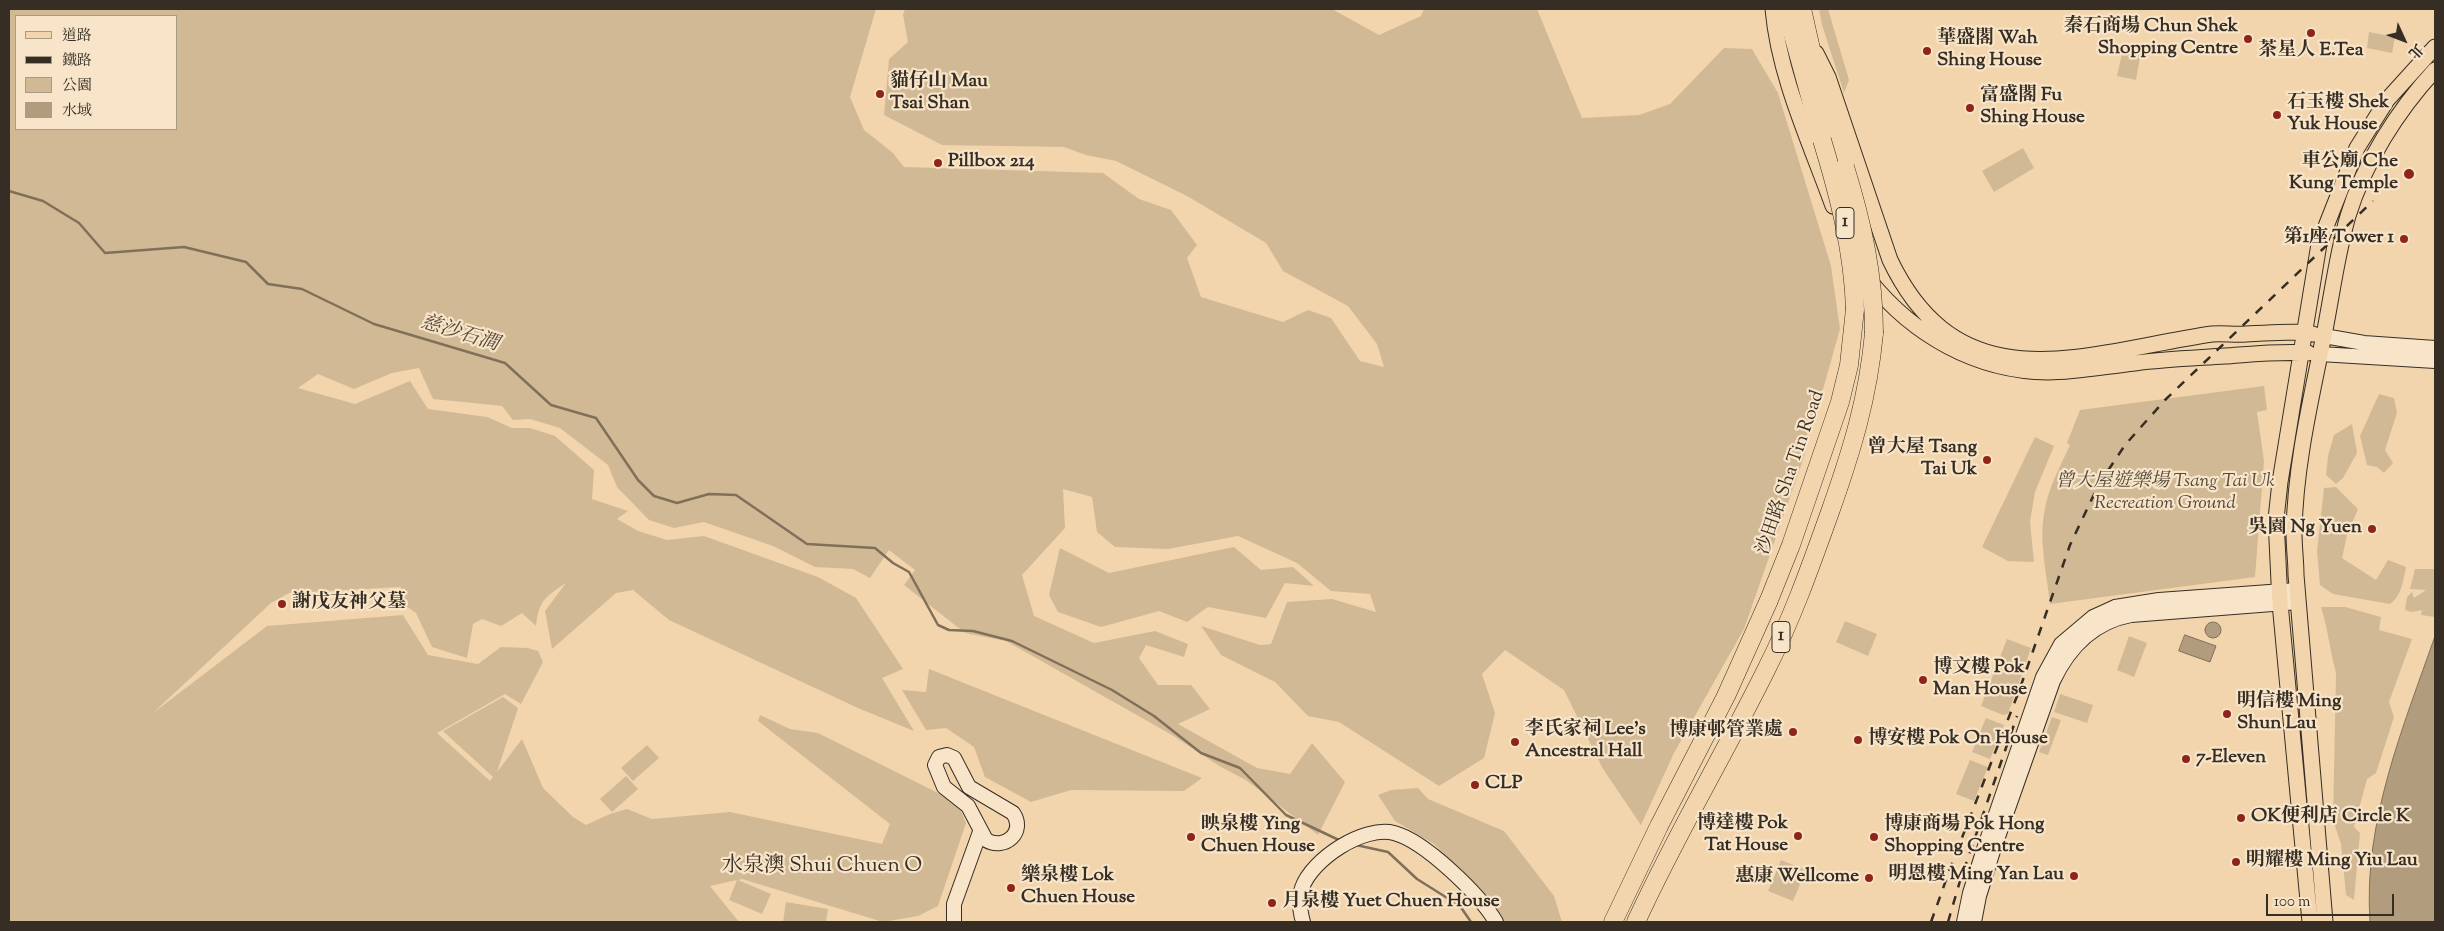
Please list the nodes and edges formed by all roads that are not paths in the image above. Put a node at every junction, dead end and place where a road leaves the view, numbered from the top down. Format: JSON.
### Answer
{"nodes":[{"id":1,"x":1772,"y":9,"type":"edge"},
{"id":2,"x":1786,"y":9,"type":"edge"},
{"id":3,"x":1802,"y":9,"type":"edge"},
{"id":4,"x":1809,"y":37,"type":"junction"},
{"id":5,"x":2435,"y":47,"type":"edge"},
{"id":6,"x":2435,"y":70,"type":"edge"},
{"id":7,"x":2303,"y":332,"type":"junction"},
{"id":8,"x":2324,"y":336,"type":"junction"},
{"id":9,"x":2435,"y":348,"type":"edge"},
{"id":10,"x":2300,"y":352,"type":"junction"},
{"id":11,"x":2320,"y":354,"type":"junction"},
{"id":12,"x":2435,"y":361,"type":"edge"},
{"id":13,"x":2298,"y":596,"type":"junction"},
{"id":14,"x":2280,"y":597,"type":"junction"},
{"id":15,"x":1003,"y":806,"type":"junction"},
{"id":16,"x":979,"y":828,"type":"junction"},
{"id":17,"x":995,"y":844,"type":"junction"},
{"id":18,"x":964,"y":875,"type":"junction"},
{"id":19,"x":954,"y":922,"type":"edge"},
{"id":20,"x":1302,"y":922,"type":"edge"},
{"id":21,"x":1496,"y":922,"type":"edge"},
{"id":22,"x":1613,"y":922,"type":"edge"},
{"id":23,"x":1636,"y":922,"type":"edge"},
{"id":24,"x":1964,"y":922,"type":"edge"},
{"id":25,"x":1974,"y":922,"type":"edge"},
{"id":26,"x":2310,"y":922,"type":"edge"},
{"id":27,"x":2325,"y":922,"type":"edge"}],
"edges":[{"from":1,"to":10,"type":"main road"},
{"from":2,"to":22,"type":"highway","name":"沙田路 Sha Tin Road","number":"1","bridge":true},
{"from":3,"to":4,"type":"highway","number":"1"},
{"from":4,"to":7,"type":"main road"},
{"from":4,"to":23,"type":"highway","number":"1","bridge":true},
{"from":5,"to":7,"type":"main road"},
{"from":6,"to":8,"type":"main road"},
{"from":7,"to":8,"type":"main road"},
{"from":7,"to":10,"type":"main road"},
{"from":8,"to":9,"type":"main road"},
{"from":8,"to":11,"type":"main road"},
{"from":10,"to":11,"type":"main road"},
{"from":10,"to":14,"type":"main road"},
{"from":11,"to":12,"type":"main road"},
{"from":11,"to":13,"type":"main road"},
{"from":13,"to":14,"type":"main road"},
{"from":13,"to":27,"type":"main road"},
{"from":14,"to":24,"type":"main road"},
{"from":14,"to":25,"type":"main road"},
{"from":14,"to":26,"type":"main road"},
{"from":15,"to":16,"type":"main road"},
{"from":15,"to":16,"type":"main road"},
{"from":15,"to":17,"type":"main road"},
{"from":16,"to":17,"type":"main road"},
{"from":16,"to":18,"type":"main road"},
{"from":17,"to":18,"type":"main road"},
{"from":18,"to":19,"type":"main road"},
{"from":20,"to":21,"type":"main road"}]}
